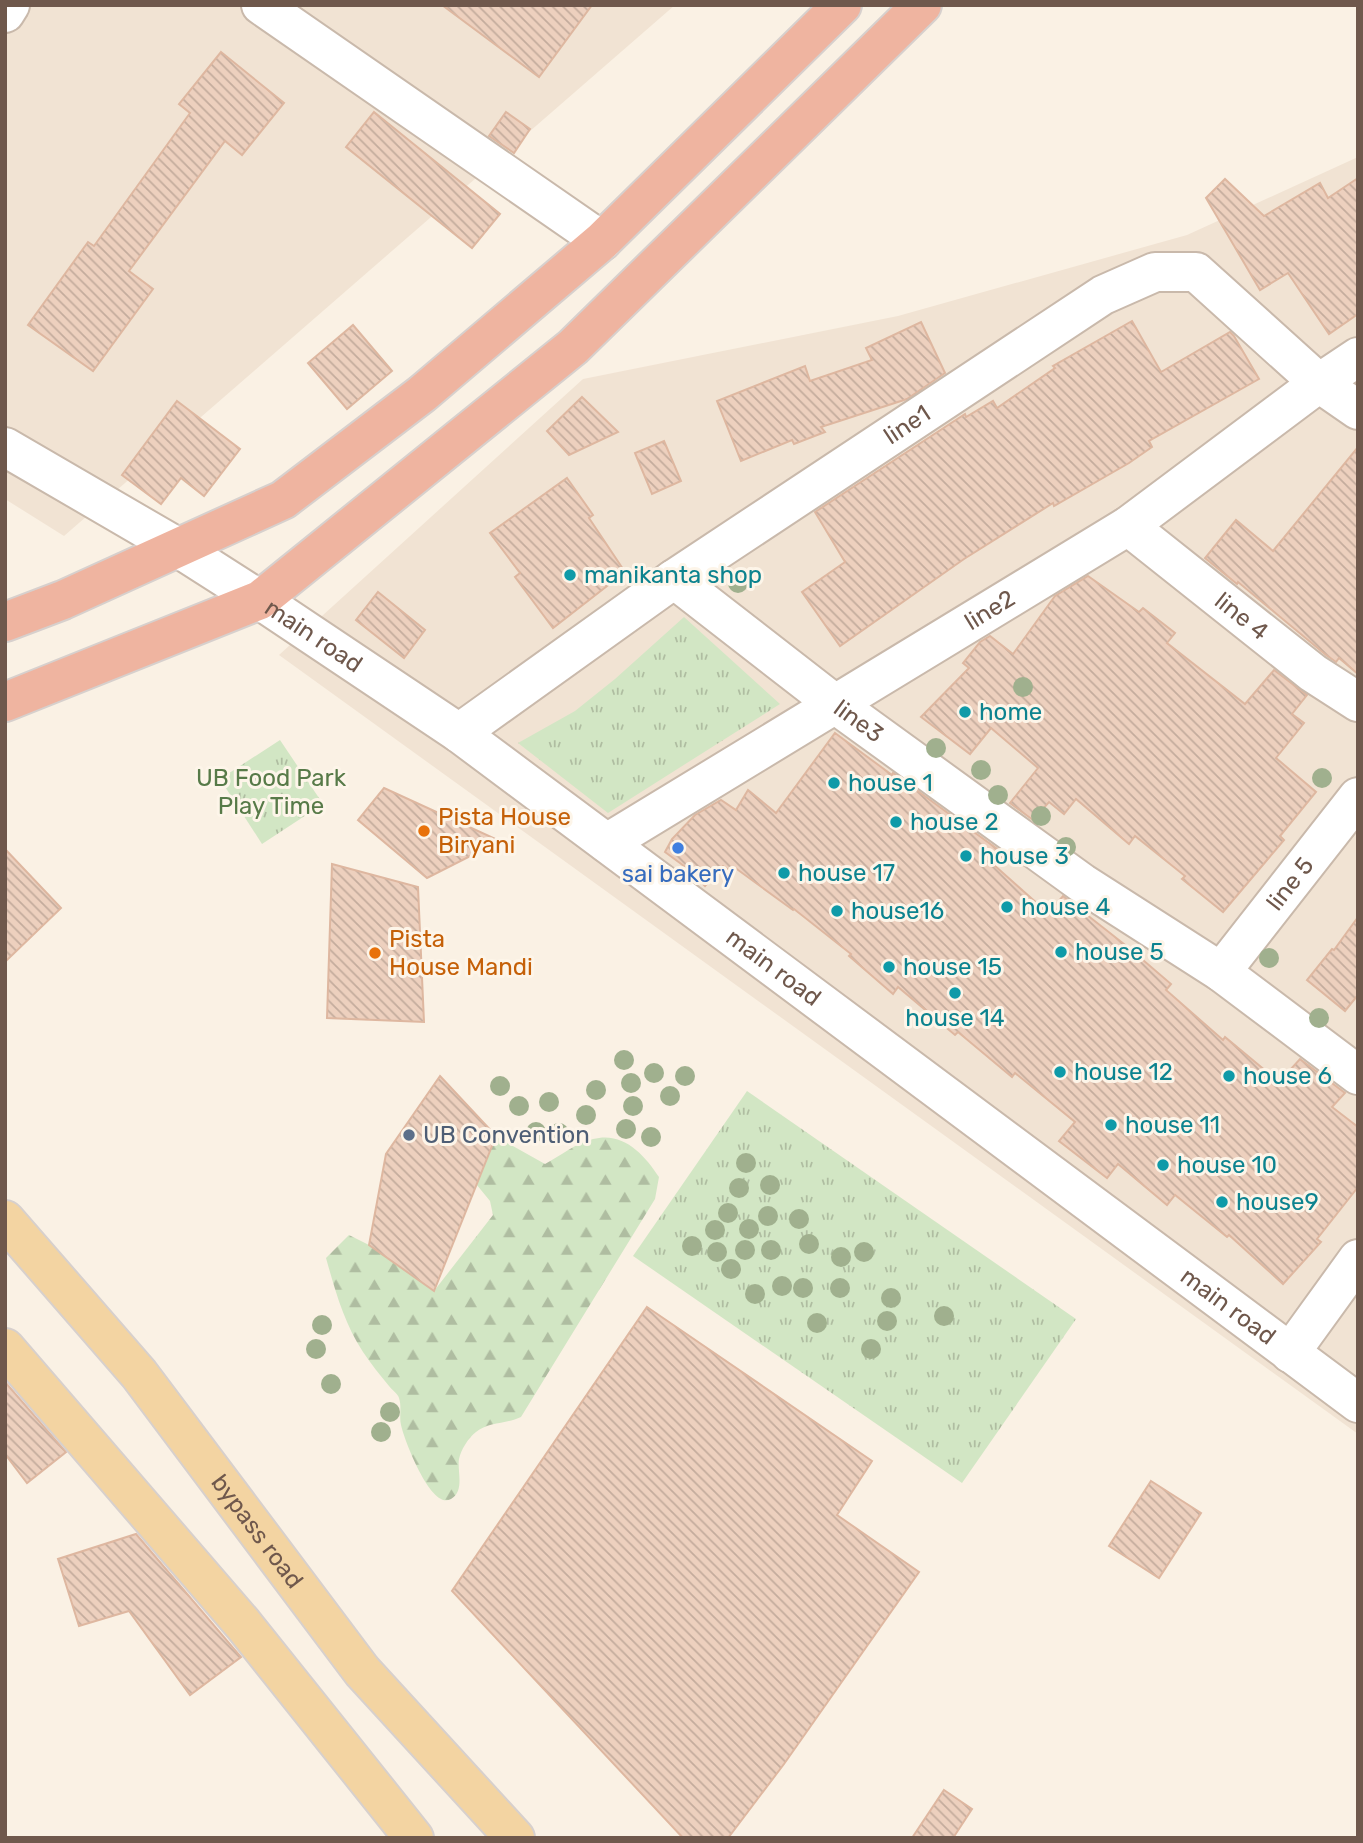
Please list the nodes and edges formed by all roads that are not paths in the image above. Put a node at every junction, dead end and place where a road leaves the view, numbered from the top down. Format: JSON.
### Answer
{"nodes":[{"id":1,"x":10,"y":5,"type":"edge"},
{"id":2,"x":261,"y":5,"type":"edge"},
{"id":3,"x":842,"y":5,"type":"edge"},
{"id":4,"x":922,"y":5,"type":"edge"},
{"id":5,"x":5,"y":13,"type":"edge"},
{"id":6,"x":602,"y":241,"type":"junction"},
{"id":7,"x":1358,"y":357,"type":"edge"},
{"id":8,"x":1319,"y":383,"type":"junction"},
{"id":9,"x":1358,"y":410,"type":"edge"},
{"id":10,"x":5,"y":447,"type":"edge"},
{"id":11,"x":1128,"y":526,"type":"junction"},
{"id":12,"x":177,"y":547,"type":"junction"},
{"id":13,"x":674,"y":579,"type":"junction"},
{"id":14,"x":260,"y":600,"type":"junction"},
{"id":15,"x":5,"y":622,"type":"edge"},
{"id":16,"x":5,"y":702,"type":"edge"},
{"id":17,"x":1358,"y":702,"type":"edge"},
{"id":18,"x":835,"y":704,"type":"junction"},
{"id":19,"x":459,"y":733,"type":"junction"},
{"id":20,"x":1358,"y":797,"type":"edge"},
{"id":21,"x":607,"y":843,"type":"junction"},
{"id":22,"x":1221,"y":972,"type":"junction"},
{"id":23,"x":1358,"y":1075,"type":"edge"},
{"id":24,"x":5,"y":1220,"type":"edge"},
{"id":25,"x":1358,"y":1259,"type":"edge"},
{"id":26,"x":5,"y":1348,"type":"edge"},
{"id":27,"x":1290,"y":1353,"type":"junction"},
{"id":28,"x":1358,"y":1404,"type":"edge"},
{"id":29,"x":415,"y":1838,"type":"edge"},
{"id":30,"x":515,"y":1838,"type":"edge"}],
"edges":[{"from":1,"to":5,"type":"street"},
{"from":2,"to":6,"type":"street"},
{"from":3,"to":6,"type":"highway"},
{"from":4,"to":14,"type":"highway"},
{"from":6,"to":12,"type":"highway"},
{"from":7,"to":8,"type":"street"},
{"from":8,"to":9,"type":"street"},
{"from":8,"to":11,"type":"street","name":"line2"},
{"from":8,"to":13,"type":"street","name":"line1"},
{"from":10,"to":12,"type":"street","name":"main road"},
{"from":11,"to":17,"type":"street","name":"line 4"},
{"from":11,"to":18,"type":"street","name":"line2"},
{"from":12,"to":14,"type":"street","name":"main road"},
{"from":12,"to":15,"type":"highway"},
{"from":13,"to":18,"type":"street","name":"line3"},
{"from":13,"to":19,"type":"street","name":"line1"},
{"from":14,"to":16,"type":"highway"},
{"from":14,"to":19,"type":"street","name":"main road"},
{"from":18,"to":21,"type":"street","name":"line2"},
{"from":18,"to":22,"type":"street","name":"line3"},
{"from":19,"to":21,"type":"street","name":"main road"},
{"from":20,"to":22,"type":"street","name":"line 5"},
{"from":21,"to":27,"type":"street","name":"main road"},
{"from":22,"to":23,"type":"street","name":"line3"},
{"from":24,"to":30,"type":"main road","name":"bypass road"},
{"from":25,"to":27,"type":"street"},
{"from":26,"to":29,"type":"main road"},
{"from":27,"to":28,"type":"street","name":"main road"}]}
